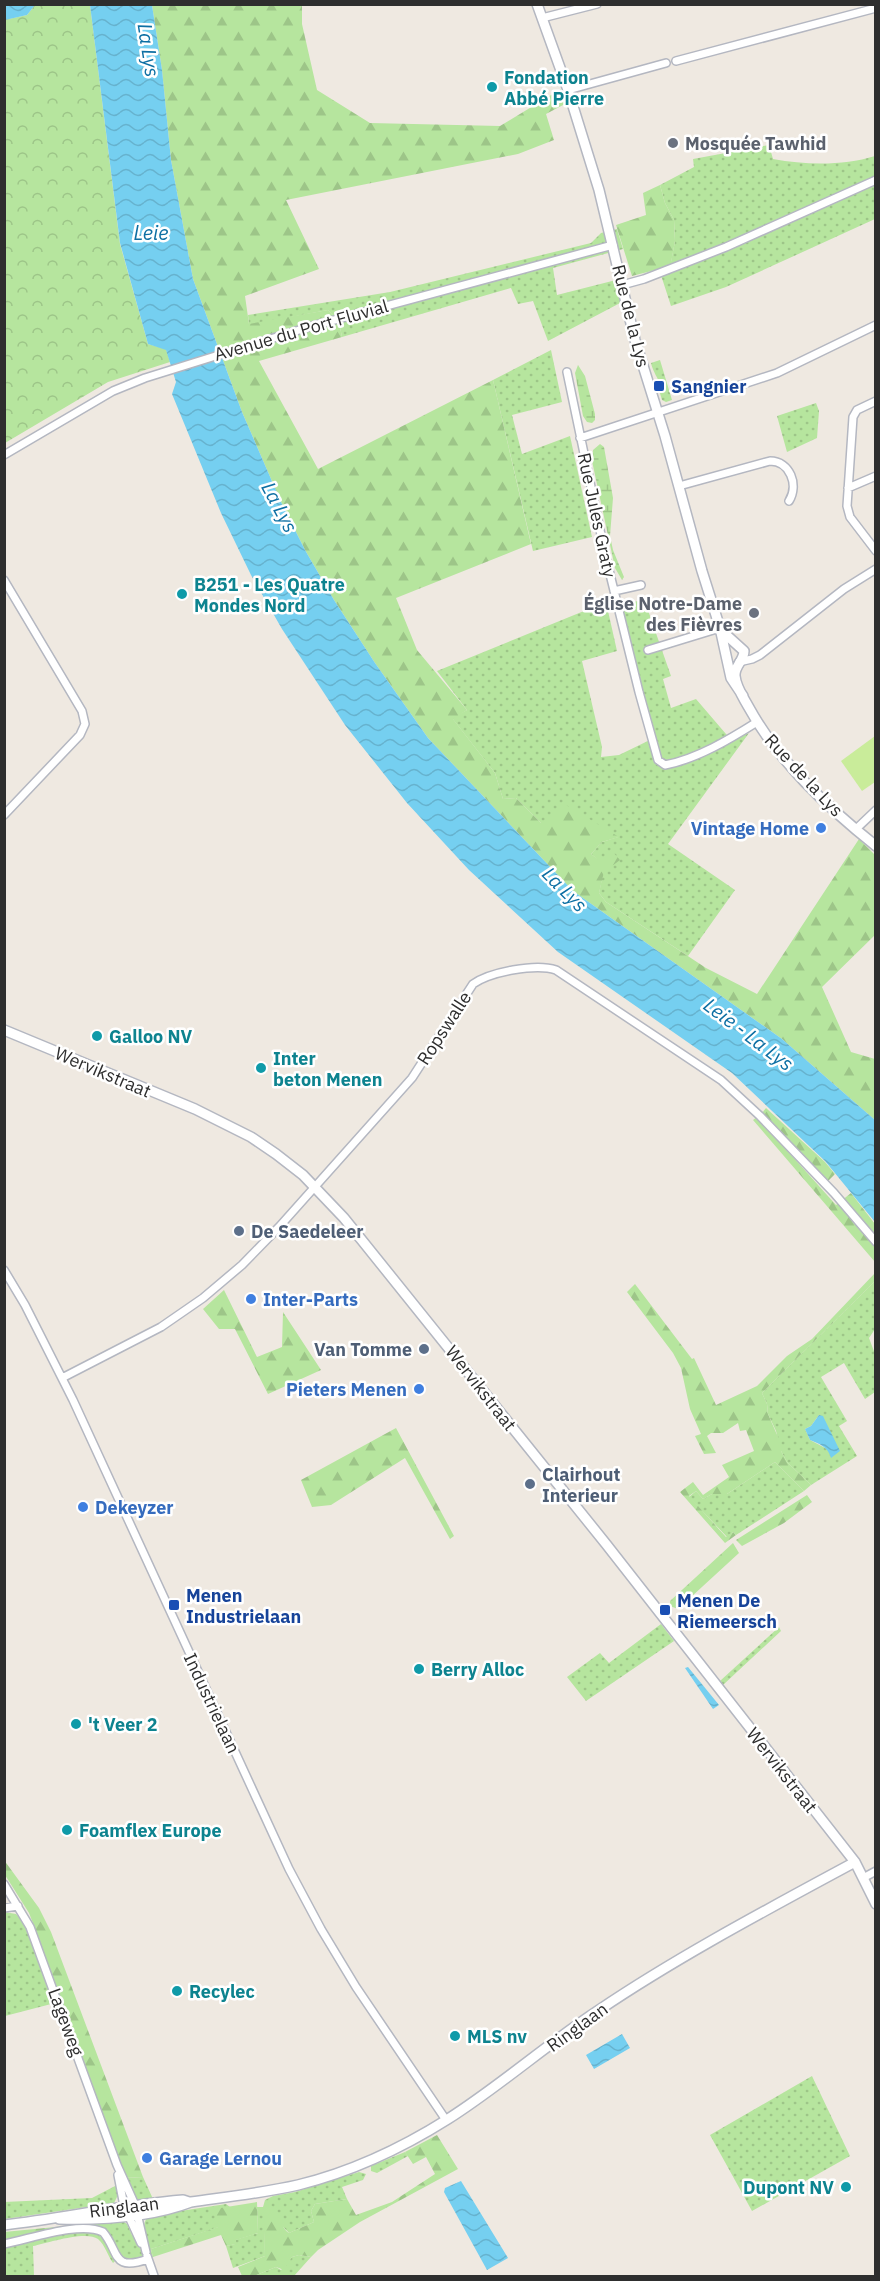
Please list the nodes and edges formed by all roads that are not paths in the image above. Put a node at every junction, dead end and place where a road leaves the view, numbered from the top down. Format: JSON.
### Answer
{"nodes":[{"id":1,"x":537,"y":4,"type":"edge"},
{"id":2,"x":597,"y":4,"type":"edge"},
{"id":3,"x":876,"y":8,"type":"edge"},
{"id":4,"x":542,"y":18,"type":"junction"},
{"id":5,"x":676,"y":61,"type":"dead end"},
{"id":6,"x":666,"y":63,"type":"dead end"},
{"id":7,"x":568,"y":90,"type":"junction"},
{"id":8,"x":876,"y":180,"type":"edge"},
{"id":9,"x":613,"y":245,"type":"junction"},
{"id":10,"x":622,"y":285,"type":"junction"},
{"id":11,"x":876,"y":325,"type":"edge"},
{"id":12,"x":567,"y":372,"type":"dead end"},
{"id":13,"x":876,"y":401,"type":"edge"},
{"id":14,"x":658,"y":413,"type":"junction"},
{"id":15,"x":580,"y":438,"type":"junction"},
{"id":16,"x":4,"y":455,"type":"edge"},
{"id":17,"x":876,"y":476,"type":"edge"},
{"id":18,"x":679,"y":486,"type":"junction"},
{"id":19,"x":848,"y":489,"type":"junction"},
{"id":20,"x":789,"y":501,"type":"dead end"},
{"id":21,"x":876,"y":551,"type":"edge"},
{"id":22,"x":876,"y":569,"type":"edge"},
{"id":23,"x":4,"y":580,"type":"edge"},
{"id":24,"x":641,"y":585,"type":"dead end"},
{"id":25,"x":614,"y":591,"type":"junction"},
{"id":26,"x":720,"y":628,"type":"junction"},
{"id":27,"x":740,"y":647,"type":"junction"},
{"id":28,"x":767,"y":649,"type":"junction"},
{"id":29,"x":648,"y":650,"type":"dead end"},
{"id":30,"x":726,"y":656,"type":"junction"},
{"id":31,"x":740,"y":662,"type":"junction"},
{"id":32,"x":742,"y":696,"type":"junction"},
{"id":33,"x":757,"y":722,"type":"junction"},
{"id":34,"x":876,"y":810,"type":"edge"},
{"id":35,"x":4,"y":815,"type":"edge"},
{"id":36,"x":855,"y":829,"type":"junction"},
{"id":37,"x":876,"y":846,"type":"edge"},
{"id":38,"x":4,"y":1030,"type":"edge"},
{"id":39,"x":314,"y":1186,"type":"junction"},
{"id":40,"x":876,"y":1242,"type":"edge"},
{"id":41,"x":4,"y":1270,"type":"edge"},
{"id":42,"x":62,"y":1378,"type":"junction"},
{"id":43,"x":859,"y":1870,"type":"junction"},
{"id":44,"x":876,"y":1871,"type":"edge"},
{"id":45,"x":4,"y":1884,"type":"edge"},
{"id":46,"x":876,"y":1904,"type":"edge"},
{"id":47,"x":18,"y":1906,"type":"junction"},
{"id":48,"x":4,"y":1908,"type":"edge"},
{"id":49,"x":446,"y":2120,"type":"junction"},
{"id":50,"x":117,"y":2165,"type":"junction"},
{"id":51,"x":131,"y":2210,"type":"junction"},
{"id":52,"x":4,"y":2225,"type":"edge"},
{"id":53,"x":4,"y":2244,"type":"edge"},
{"id":54,"x":147,"y":2255,"type":"junction"},
{"id":55,"x":154,"y":2277,"type":"edge"}],
"edges":[{"from":1,"to":4,"type":"main road","name":"Rue de la Lys"},
{"from":2,"to":4,"type":"street"},
{"from":3,"to":5,"type":"street"},
{"from":4,"to":7,"type":"main road","name":"Rue de la Lys"},
{"from":6,"to":7,"type":"street"},
{"from":7,"to":9,"type":"main road","name":"Rue de la Lys"},
{"from":8,"to":10,"type":"street"},
{"from":9,"to":10,"type":"main road","name":"Rue de la Lys"},
{"from":9,"to":16,"type":"street","name":"Avenue du Port Fluvial"},
{"from":10,"to":14,"type":"main road","name":"Rue de la Lys"},
{"from":11,"to":14,"type":"street","name":"Rue Jules Graty"},
{"from":12,"to":15,"type":"street","name":"Rue Jules Graty"},
{"from":13,"to":19,"type":"street"},
{"from":14,"to":15,"type":"street","name":"Rue Jules Graty"},
{"from":14,"to":18,"type":"main road","name":"Rue de la Lys"},
{"from":15,"to":25,"type":"street","name":"Rue Jules Graty"},
{"from":17,"to":19,"type":"street"},
{"from":18,"to":20,"type":"street"},
{"from":18,"to":26,"type":"main road","name":"Rue de la Lys"},
{"from":19,"to":21,"type":"street"},
{"from":22,"to":28,"type":"street"},
{"from":23,"to":35,"type":"street"},
{"from":24,"to":25,"type":"street","name":"Rue Jules Graty"},
{"from":25,"to":33,"type":"street","name":"Rue Jules Graty"},
{"from":26,"to":27,"type":"main road","name":"Rue de la Lys"},
{"from":26,"to":29,"type":"street"},
{"from":26,"to":30,"type":"main road","name":"Rue de la Lys"},
{"from":27,"to":28,"type":"street"},
{"from":27,"to":30,"type":"main road"},
{"from":27,"to":31,"type":"main road"},
{"from":28,"to":31,"type":"street"},
{"from":30,"to":31,"type":"main road"},
{"from":30,"to":32,"type":"main road","name":"Rue de la Lys"},
{"from":31,"to":32,"type":"main road","name":"Rue de la Lys"},
{"from":32,"to":33,"type":"main road","name":"Rue de la Lys"},
{"from":33,"to":36,"type":"main road","name":"Rue de la Lys"},
{"from":34,"to":36,"type":"street"},
{"from":36,"to":37,"type":"main road","name":"Rue de la Lys"},
{"from":38,"to":39,"type":"main road","name":"Wervikstraat"},
{"from":39,"to":40,"type":"street","name":"Ropswalle"},
{"from":39,"to":42,"type":"street","name":"Ropswalle"},
{"from":39,"to":43,"type":"main road","name":"Wervikstraat"},
{"from":41,"to":42,"type":"street","name":"Industrielaan"},
{"from":42,"to":49,"type":"street","name":"Industrielaan"},
{"from":43,"to":44,"type":"street"},
{"from":43,"to":46,"type":"main road","name":"Wervikstraat"},
{"from":43,"to":49,"type":"main road","name":"Ringlaan"},
{"from":45,"to":47,"type":"street","name":"Lageweg"},
{"from":47,"to":48,"type":"street"},
{"from":47,"to":50,"type":"street","name":"Lageweg"},
{"from":49,"to":51,"type":"main road","name":"Ringlaan"},
{"from":50,"to":51,"type":"street","name":"Lageweg"},
{"from":50,"to":51,"type":"street","name":"Lageweg"},
{"from":51,"to":52,"type":"main road","name":"Ringlaan"},
{"from":51,"to":54,"type":"street","name":"Lageweg"},
{"from":53,"to":54,"type":"street"},
{"from":54,"to":55,"type":"street","name":"Lageweg"}]}
